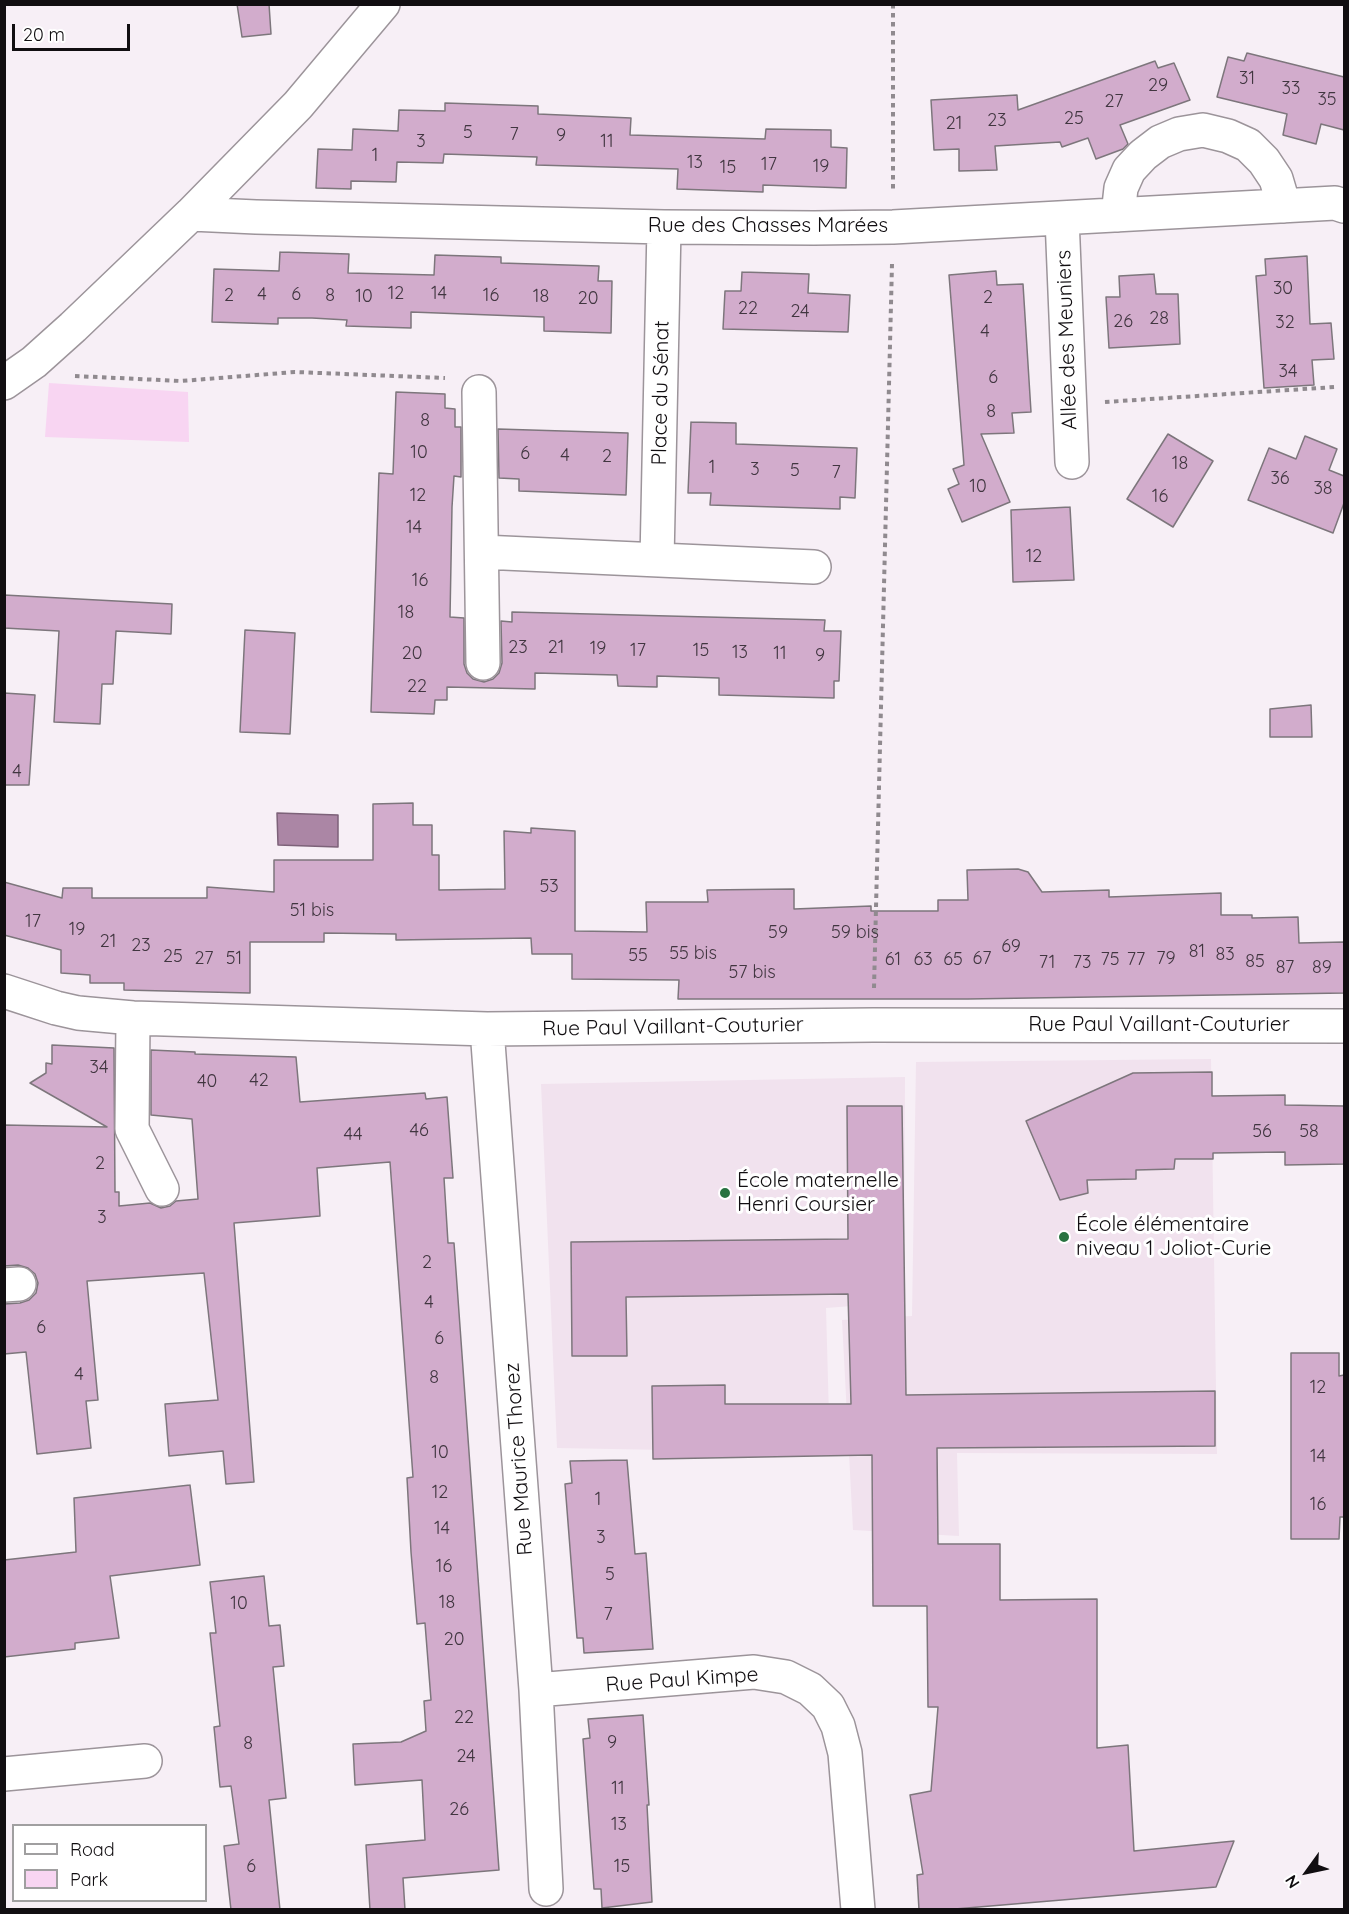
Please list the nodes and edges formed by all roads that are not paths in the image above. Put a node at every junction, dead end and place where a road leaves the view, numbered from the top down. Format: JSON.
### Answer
{"nodes":[{"id":1,"x":383,"y":4,"type":"edge"},
{"id":2,"x":1284,"y":206,"type":"junction"},
{"id":3,"x":1344,"y":207,"type":"edge"},
{"id":4,"x":191,"y":214,"type":"junction"},
{"id":5,"x":1118,"y":215,"type":"junction"},
{"id":6,"x":1062,"y":218,"type":"junction"},
{"id":7,"x":664,"y":227,"type":"junction"},
{"id":8,"x":4,"y":383,"type":"edge"},
{"id":9,"x":479,"y":392,"type":"road end"},
{"id":10,"x":1072,"y":462,"type":"dead end"},
{"id":11,"x":482,"y":552,"type":"junction"},
{"id":12,"x":657,"y":560,"type":"junction"},
{"id":13,"x":814,"y":567,"type":"dead end"},
{"id":14,"x":483,"y":663,"type":"dead end"},
{"id":15,"x":4,"y":991,"type":"edge"},
{"id":16,"x":133,"y":1018,"type":"junction"},
{"id":17,"x":1344,"y":1026,"type":"edge"},
{"id":18,"x":487,"y":1029,"type":"junction"},
{"id":19,"x":162,"y":1189,"type":"dead end"},
{"id":20,"x":536,"y":1690,"type":"junction"},
{"id":21,"x":145,"y":1761,"type":"dead end"},
{"id":22,"x":4,"y":1774,"type":"edge"},
{"id":23,"x":546,"y":1889,"type":"dead end"},
{"id":24,"x":858,"y":1910,"type":"edge"}],
"edges":[{"from":1,"to":4,"type":"street"},
{"from":2,"to":3,"type":"street","name":"Rue des Chasses Marées"},
{"from":2,"to":5,"type":"street","name":"Rue des Chasses Marées"},
{"from":2,"to":5,"type":"street"},
{"from":4,"to":7,"type":"street","name":"Rue des Chasses Marées"},
{"from":4,"to":8,"type":"street"},
{"from":5,"to":6,"type":"street","name":"Rue des Chasses Marées"},
{"from":6,"to":7,"type":"street","name":"Rue des Chasses Marées"},
{"from":6,"to":10,"type":"street","name":"Allée des Meuniers"},
{"from":7,"to":12,"type":"street","name":"Place du Sénat"},
{"from":9,"to":11,"type":"street"},
{"from":11,"to":12,"type":"street"},
{"from":11,"to":14,"type":"street"},
{"from":12,"to":13,"type":"street"},
{"from":15,"to":16,"type":"street","name":"Rue Paul Vaillant-Couturier"},
{"from":16,"to":18,"type":"street","name":"Rue Paul Vaillant-Couturier"},
{"from":16,"to":19,"type":"street"},
{"from":17,"to":18,"type":"street","name":"Rue Paul Vaillant-Couturier"},
{"from":18,"to":20,"type":"street","name":"Rue Maurice Thorez"},
{"from":20,"to":23,"type":"street","name":"Rue Maurice Thorez"},
{"from":20,"to":24,"type":"street","name":"Rue Paul Kimpe"},
{"from":21,"to":22,"type":"street"}]}
